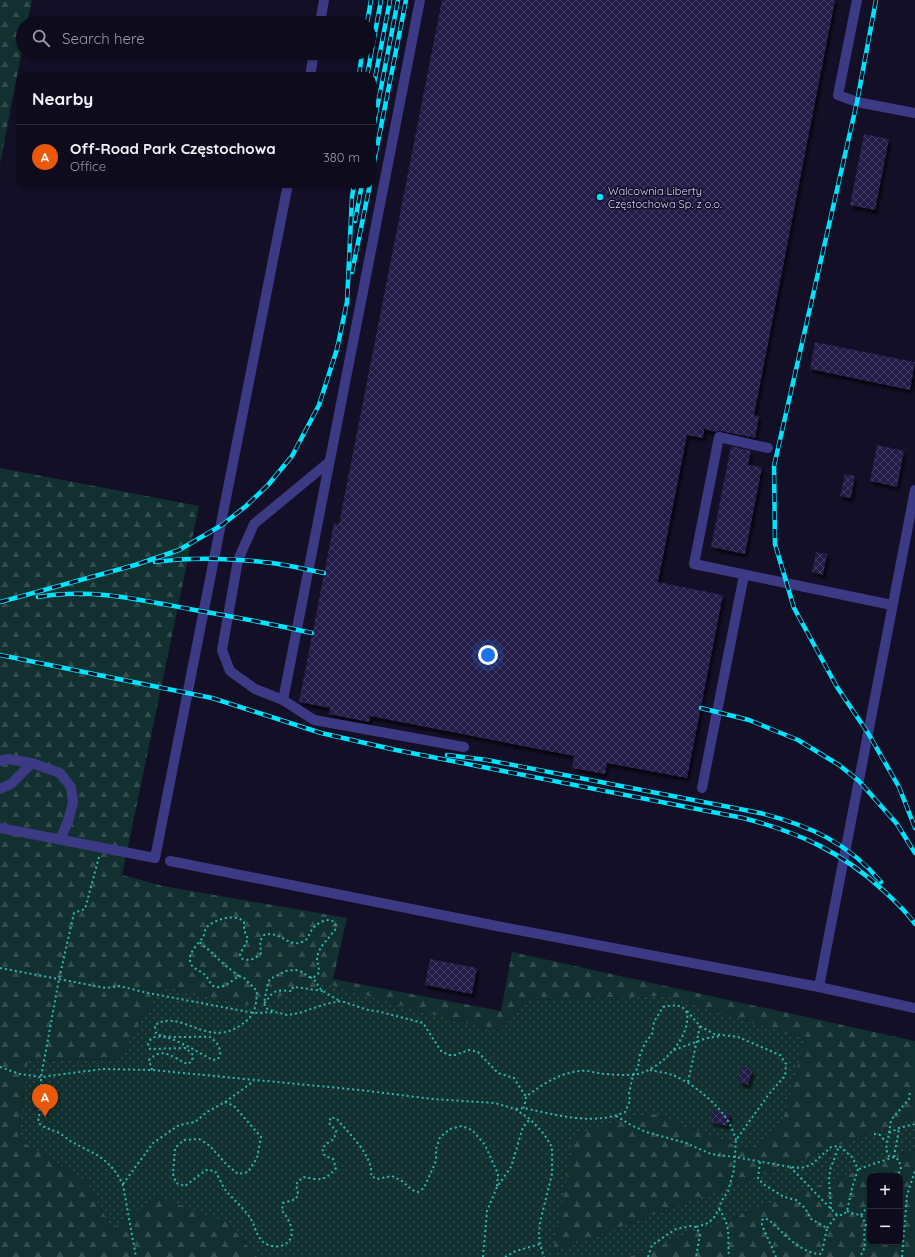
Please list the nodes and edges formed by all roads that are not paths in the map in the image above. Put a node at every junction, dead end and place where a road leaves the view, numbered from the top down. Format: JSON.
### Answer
{"nodes":[{"id":1,"x":324,"y":0,"type":"edge"},
{"id":2,"x":420,"y":0,"type":"edge"},
{"id":3,"x":857,"y":0,"type":"edge"},
{"id":4,"x":321,"y":16,"type":"edge"},
{"id":5,"x":313,"y":60,"type":"edge"},
{"id":6,"x":311,"y":72,"type":"edge"},
{"id":7,"x":915,"y":113,"type":"edge"},
{"id":8,"x":287,"y":188,"type":"edge"},
{"id":9,"x":768,"y":448,"type":"dead end"},
{"id":10,"x":329,"y":462,"type":"junction"},
{"id":11,"x":915,"y":490,"type":"edge"},
{"id":12,"x":744,"y":575,"type":"junction"},
{"id":13,"x":892,"y":606,"type":"junction"},
{"id":14,"x":283,"y":700,"type":"junction"},
{"id":15,"x":464,"y":747,"type":"dead end"},
{"id":16,"x":0,"y":761,"type":"edge"},
{"id":17,"x":32,"y":763,"type":"junction"},
{"id":18,"x":0,"y":788,"type":"edge"},
{"id":19,"x":702,"y":788,"type":"dead end"},
{"id":20,"x":0,"y":828,"type":"edge"},
{"id":21,"x":60,"y":840,"type":"junction"},
{"id":22,"x":170,"y":861,"type":"dead end"},
{"id":23,"x":819,"y":987,"type":"junction"},
{"id":24,"x":915,"y":1008,"type":"edge"}],
"edges":[{"from":1,"to":4,"type":"street"},
{"from":2,"to":10,"type":"street"},
{"from":3,"to":7,"type":"street"},
{"from":5,"to":6,"type":"street"},
{"from":8,"to":21,"type":"street"},
{"from":9,"to":12,"type":"street"},
{"from":10,"to":14,"type":"street"},
{"from":10,"to":14,"type":"street"},
{"from":11,"to":13,"type":"street"},
{"from":12,"to":13,"type":"street"},
{"from":12,"to":19,"type":"street"},
{"from":13,"to":23,"type":"street"},
{"from":14,"to":15,"type":"street"},
{"from":16,"to":17,"type":"street"},
{"from":17,"to":18,"type":"street"},
{"from":17,"to":21,"type":"street"},
{"from":20,"to":21,"type":"street"},
{"from":22,"to":23,"type":"street"},
{"from":23,"to":24,"type":"street"}]}
